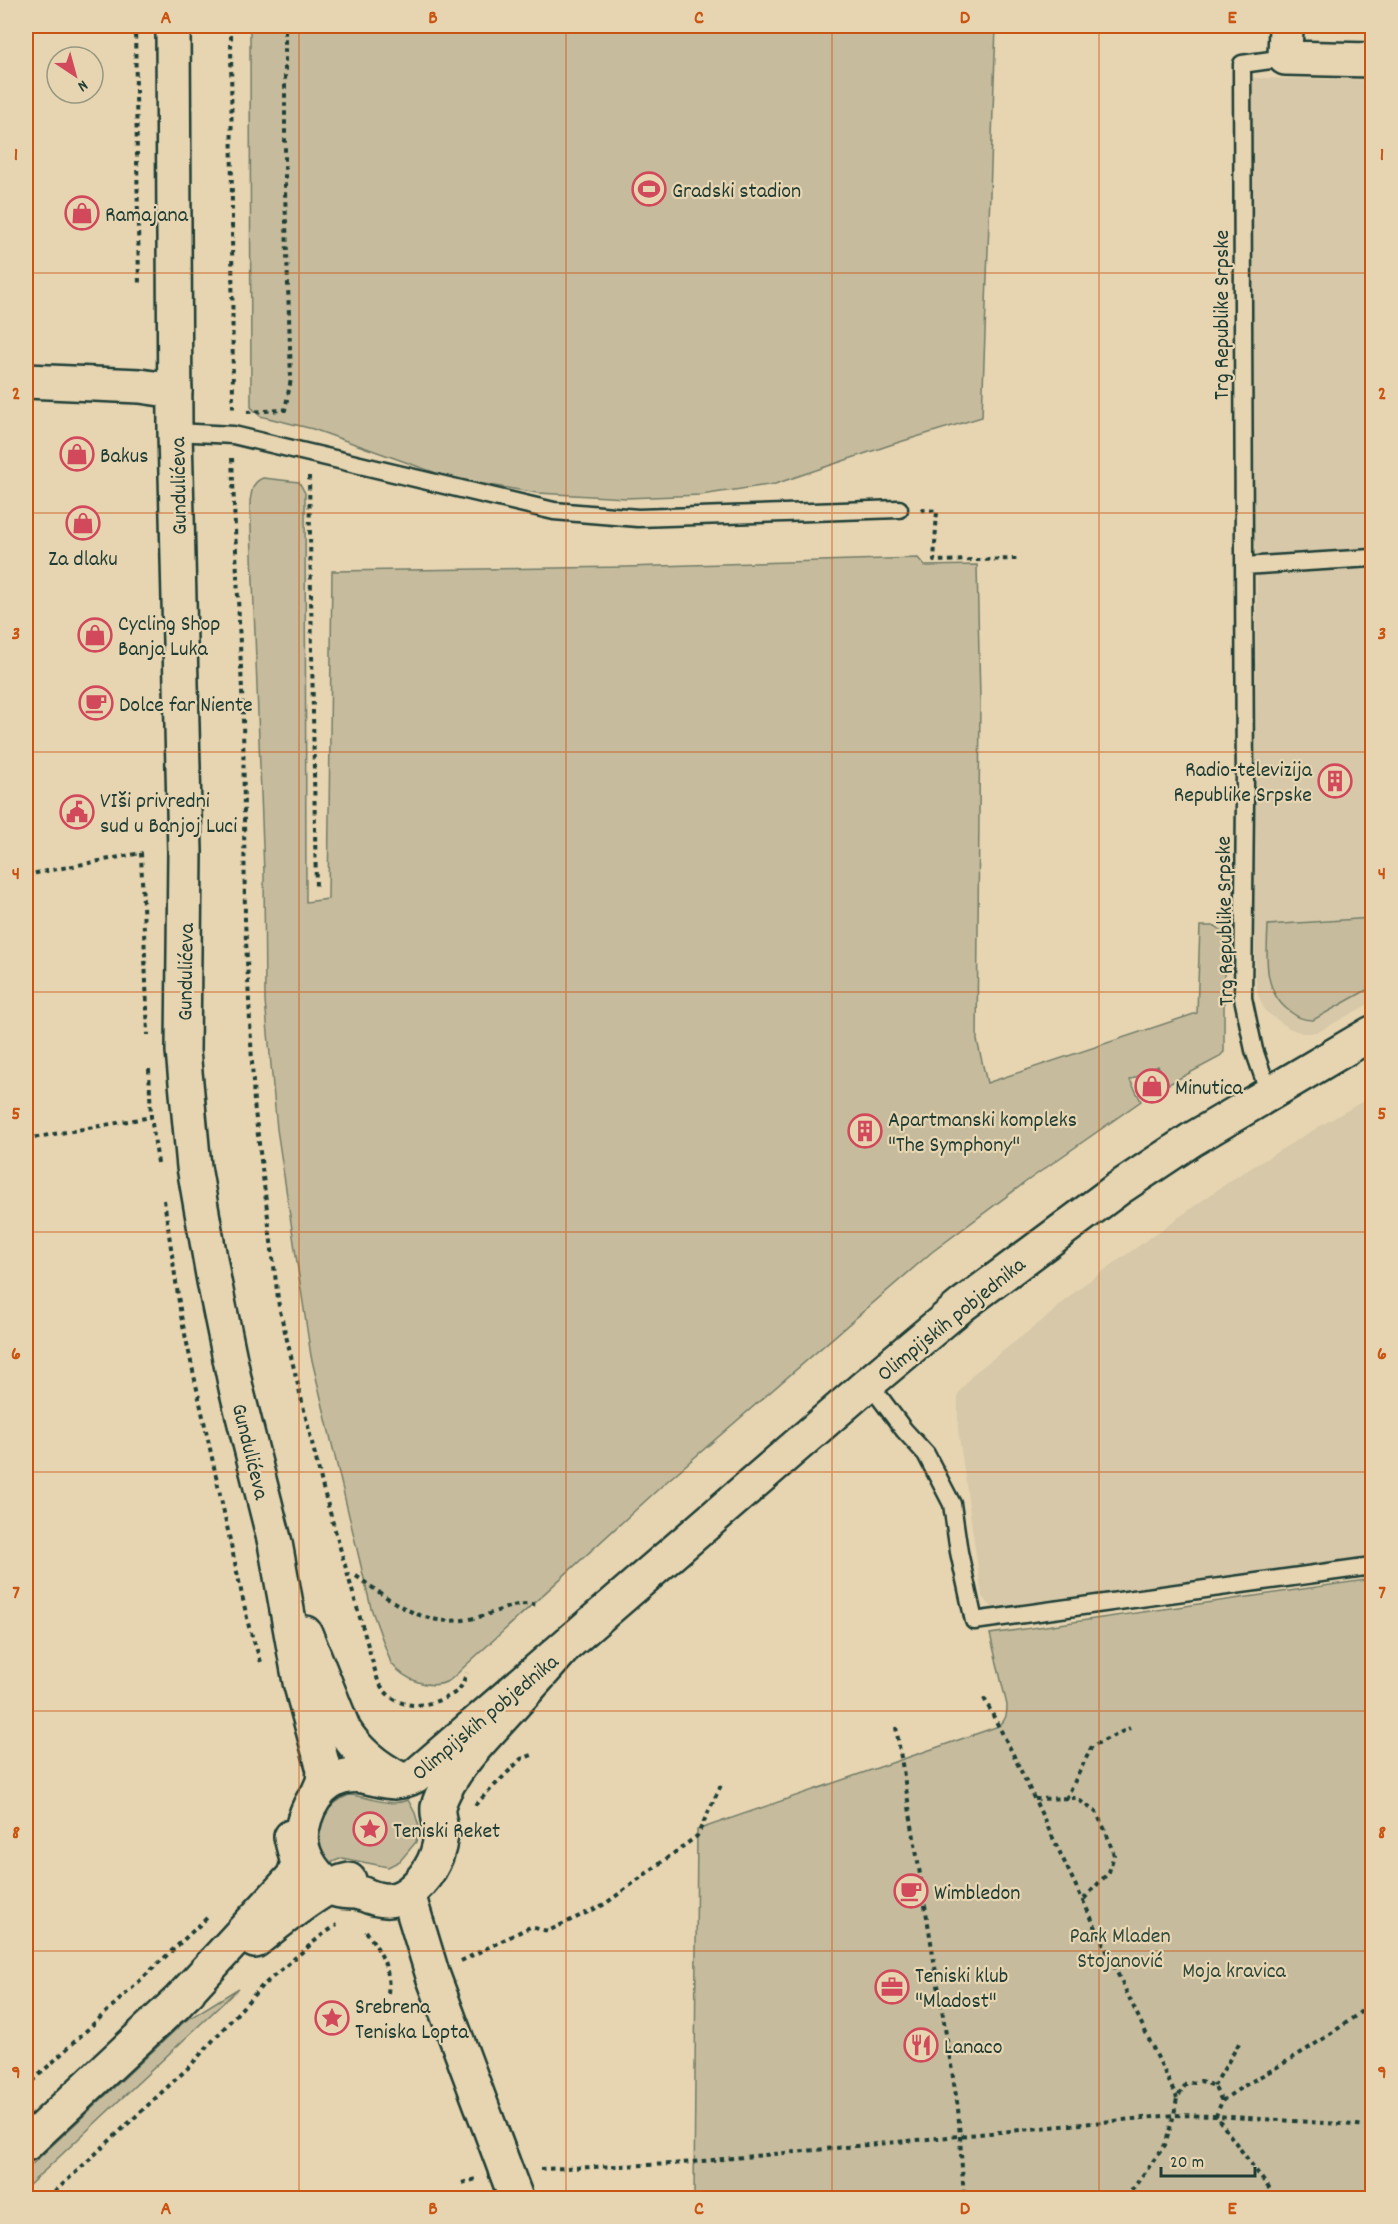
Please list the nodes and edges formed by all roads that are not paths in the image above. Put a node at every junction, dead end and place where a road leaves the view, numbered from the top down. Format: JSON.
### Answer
{"nodes":[{"id":1,"x":173,"y":26,"type":"edge"},
{"id":2,"x":1286,"y":26,"type":"edge"},
{"id":3,"x":1285,"y":58,"type":"junction"},
{"id":4,"x":1372,"y":60,"type":"edge"},
{"id":5,"x":26,"y":381,"type":"edge"},
{"id":6,"x":175,"y":391,"type":"junction"},
{"id":7,"x":175,"y":432,"type":"junction"},
{"id":8,"x":899,"y":509,"type":"road end"},
{"id":9,"x":1372,"y":558,"type":"edge"},
{"id":10,"x":1244,"y":566,"type":"junction"},
{"id":11,"x":1372,"y":1033,"type":"edge"},
{"id":12,"x":1269,"y":1093,"type":"junction"},
{"id":13,"x":868,"y":1383,"type":"junction"},
{"id":14,"x":275,"y":1543,"type":"junction"},
{"id":15,"x":1372,"y":1566,"type":"edge"},
{"id":16,"x":562,"y":1650,"type":"junction"},
{"id":17,"x":397,"y":1771,"type":"junction"},
{"id":18,"x":318,"y":1781,"type":"junction"},
{"id":19,"x":433,"y":1812,"type":"junction"},
{"id":20,"x":425,"y":1858,"type":"junction"},
{"id":21,"x":304,"y":1864,"type":"junction"},
{"id":22,"x":398,"y":1897,"type":"junction"},
{"id":23,"x":340,"y":1901,"type":"junction"},
{"id":24,"x":174,"y":2006,"type":"junction"},
{"id":25,"x":26,"y":2144,"type":"edge"},
{"id":26,"x":494,"y":2199,"type":"edge"},
{"id":27,"x":516,"y":2199,"type":"edge"}],
"edges":[{"from":1,"to":6,"type":"street","name":"Gundulićeva"},
{"from":2,"to":3,"type":"street"},
{"from":3,"to":4,"type":"street"},
{"from":3,"to":10,"type":"lane","name":"Trg Republike Srpske"},
{"from":5,"to":6,"type":"street"},
{"from":6,"to":7,"type":"street","name":"Gundulićeva"},
{"from":7,"to":8,"type":"lane"},
{"from":7,"to":14,"type":"street","name":"Gundulićeva"},
{"from":9,"to":10,"type":"lane"},
{"from":10,"to":12,"type":"lane","name":"Trg Republike Srpske"},
{"from":11,"to":12,"type":"street","name":"Olimpijskih pobjednika"},
{"from":12,"to":13,"type":"street","name":"Olimpijskih pobjednika"},
{"from":13,"to":15,"type":"lane"},
{"from":13,"to":16,"type":"street","name":"Olimpijskih pobjednika"},
{"from":14,"to":17,"type":"street","name":"Gundulićeva"},
{"from":14,"to":18,"type":"street","name":"Gundulićeva"},
{"from":16,"to":17,"type":"street","name":"Olimpijskih pobjednika"},
{"from":16,"to":19,"type":"street","name":"Olimpijskih pobjednika"},
{"from":17,"to":18,"type":"street"},
{"from":17,"to":19,"type":"street","name":"Olimpijskih pobjednika"},
{"from":18,"to":21,"type":"street"},
{"from":19,"to":20,"type":"street","name":"Olimpijskih pobjednika"},
{"from":19,"to":22,"type":"street"},
{"from":20,"to":22,"type":"street","name":"Olimpijskih pobjednika"},
{"from":20,"to":23,"type":"street"},
{"from":21,"to":23,"type":"street"},
{"from":21,"to":24,"type":"street"},
{"from":22,"to":23,"type":"street"},
{"from":22,"to":26,"type":"street"},
{"from":22,"to":27,"type":"street"},
{"from":23,"to":24,"type":"street"},
{"from":24,"to":25,"type":"street"}]}
